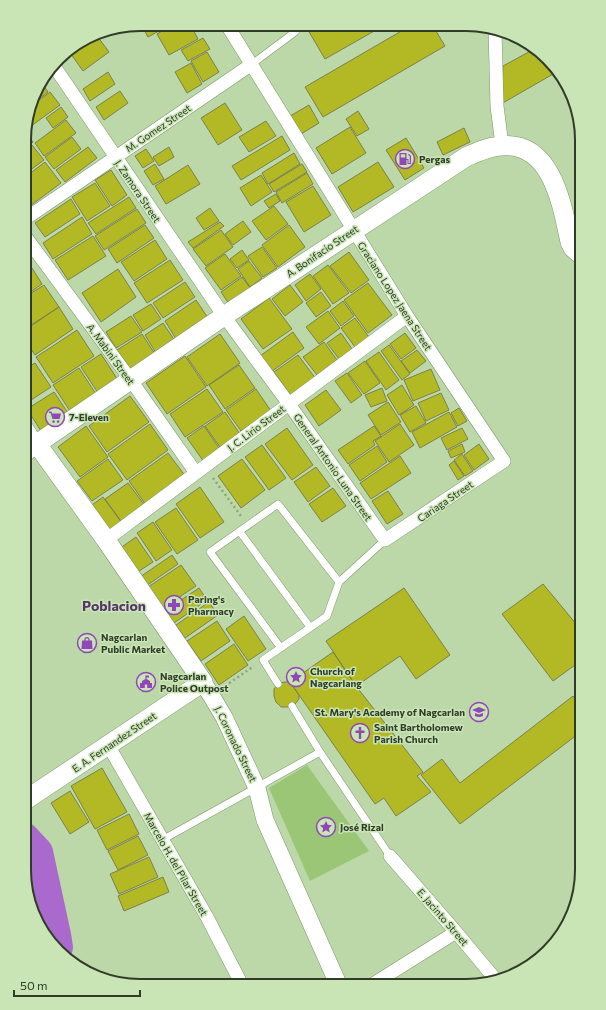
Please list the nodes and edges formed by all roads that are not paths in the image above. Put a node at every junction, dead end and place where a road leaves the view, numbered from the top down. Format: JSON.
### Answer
{"nodes":[{"id":1,"x":232,"y":31,"type":"edge"},
{"id":2,"x":296,"y":31,"type":"edge"},
{"id":3,"x":495,"y":35,"type":"edge"},
{"id":4,"x":252,"y":64,"type":"junction"},
{"id":5,"x":57,"y":70,"type":"edge"},
{"id":6,"x":502,"y":145,"type":"junction"},
{"id":7,"x":115,"y":157,"type":"junction"},
{"id":8,"x":31,"y":215,"type":"edge"},
{"id":9,"x":353,"y":230,"type":"junction"},
{"id":10,"x":31,"y":244,"type":"edge"},
{"id":11,"x":575,"y":250,"type":"edge"},
{"id":12,"x":224,"y":316,"type":"junction"},
{"id":13,"x":406,"y":316,"type":"junction"},
{"id":14,"x":130,"y":379,"type":"junction"},
{"id":15,"x":289,"y":404,"type":"junction"},
{"id":16,"x":31,"y":448,"type":"edge"},
{"id":17,"x":504,"y":461,"type":"joint"},
{"id":18,"x":200,"y":470,"type":"junction"},
{"id":19,"x":240,"y":532,"type":"junction"},
{"id":20,"x":106,"y":540,"type":"junction"},
{"id":21,"x":385,"y":540,"type":"junction"},
{"id":22,"x":339,"y":582,"type":"junction"},
{"id":23,"x":310,"y":627,"type":"junction"},
{"id":24,"x":281,"y":648,"type":"junction"},
{"id":25,"x":278,"y":684,"type":"dead end"},
{"id":26,"x":207,"y":689,"type":"junction"},
{"id":27,"x":292,"y":706,"type":"dead end"},
{"id":28,"x":108,"y":745,"type":"junction"},
{"id":29,"x":320,"y":752,"type":"junction"},
{"id":30,"x":257,"y":788,"type":"junction"},
{"id":31,"x":31,"y":796,"type":"edge"},
{"id":32,"x":162,"y":840,"type":"junction"},
{"id":33,"x":390,"y":856,"type":"joint"},
{"id":34,"x":456,"y":932,"type":"junction"},
{"id":35,"x":492,"y":976,"type":"edge"},
{"id":36,"x":239,"y":979,"type":"edge"},
{"id":37,"x":336,"y":979,"type":"edge"},
{"id":38,"x":381,"y":979,"type":"edge"}],
"edges":[{"from":1,"to":4,"type":"street","name":"Graciano Lopez Jaena Street"},
{"from":2,"to":4,"type":"lane"},
{"from":3,"to":6,"type":"street"},
{"from":4,"to":7,"type":"street","name":"M. Gomez Street"},
{"from":4,"to":9,"type":"street","name":"Graciano Lopez Jaena Street"},
{"from":5,"to":7,"type":"street","name":"J. Zamora Street"},
{"from":6,"to":9,"type":"main road","name":"A. Bonifacio Street"},
{"from":6,"to":11,"type":"main road","name":"A. Bonifacio Street"},
{"from":7,"to":8,"type":"street","name":"M. Gomez Street"},
{"from":7,"to":12,"type":"street","name":"J. Zamora Street"},
{"from":9,"to":12,"type":"main road","name":"A. Bonifacio Street"},
{"from":9,"to":13,"type":"street","name":"Graciano Lopez Jaena Street"},
{"from":10,"to":14,"type":"street","name":"A. Mabini Street"},
{"from":12,"to":14,"type":"main road","name":"A. Bonifacio Street"},
{"from":12,"to":15,"type":"street","name":"General Antonio Luna Street"},
{"from":13,"to":15,"type":"street","name":"J. C. Lirio Street"},
{"from":13,"to":17,"type":"street","name":"Graciano Lopez Jaena Street"},
{"from":14,"to":16,"type":"main road","name":"A. Bonifacio Street"},
{"from":14,"to":18,"type":"street","name":"A. Mabini Street"},
{"from":15,"to":18,"type":"street","name":"J. C. Lirio Street"},
{"from":15,"to":21,"type":"street","name":"General Antonio Luna Street"},
{"from":16,"to":20,"type":"main road","name":"J. Coronado Street"},
{"from":17,"to":21,"type":"street","name":"Cariaga Street"},
{"from":18,"to":20,"type":"street","name":"J. C. Lirio Street"},
{"from":19,"to":22,"type":"lane"},
{"from":19,"to":23,"type":"lane"},
{"from":19,"to":24,"type":"lane"},
{"from":20,"to":26,"type":"main road","name":"J. Coronado Street"},
{"from":21,"to":22,"type":"lane"},
{"from":22,"to":23,"type":"lane"},
{"from":23,"to":24,"type":"lane"},
{"from":24,"to":25,"type":"lane"},
{"from":26,"to":28,"type":"main road","name":"E. A. Fernandez Street"},
{"from":26,"to":30,"type":"street","name":"J. Coronado Street"},
{"from":27,"to":29,"type":"lane"},
{"from":28,"to":31,"type":"main road","name":"E. A. Fernandez Street"},
{"from":28,"to":32,"type":"street","name":"Marcelo H. del Pilar Street"},
{"from":29,"to":30,"type":"lane"},
{"from":29,"to":33,"type":"lane"},
{"from":30,"to":32,"type":"lane"},
{"from":30,"to":37,"type":"street","name":"J. Coronado Street"},
{"from":32,"to":36,"type":"street","name":"Marcelo H. del Pilar Street"},
{"from":33,"to":34,"type":"street","name":"E. Jacinto Street"},
{"from":34,"to":35,"type":"street","name":"E. Jacinto Street"},
{"from":34,"to":38,"type":"street"}]}
